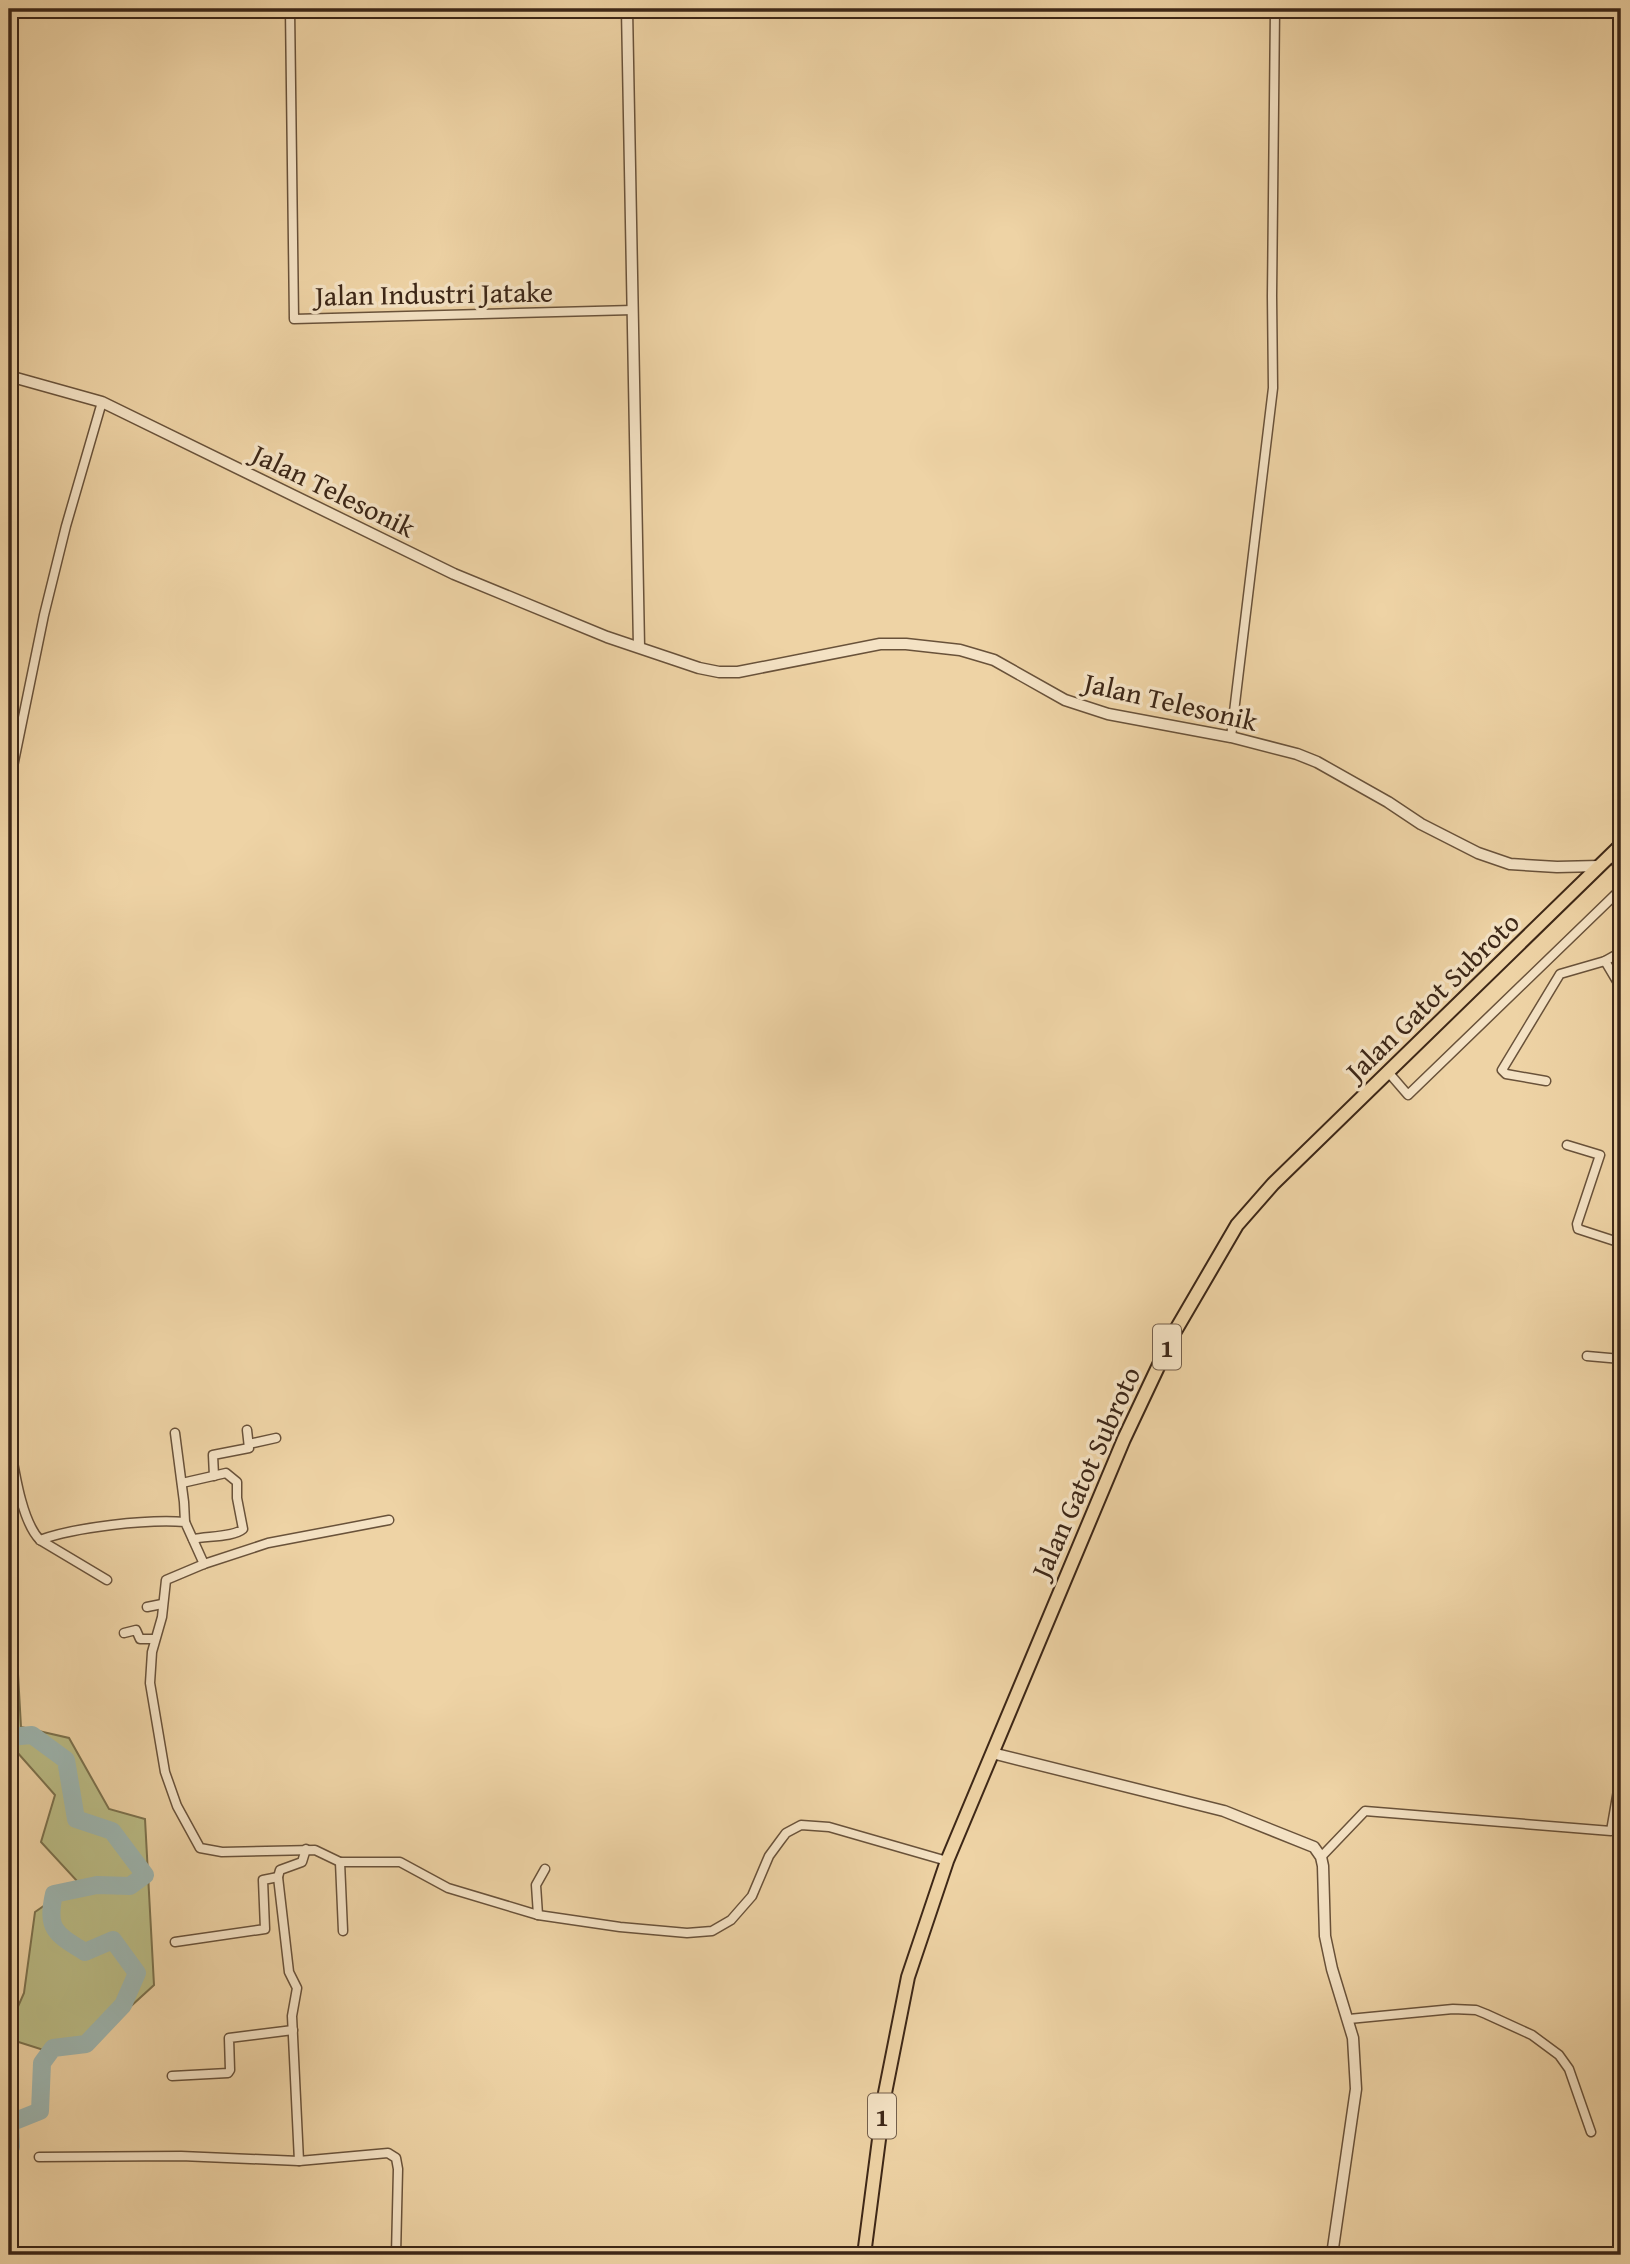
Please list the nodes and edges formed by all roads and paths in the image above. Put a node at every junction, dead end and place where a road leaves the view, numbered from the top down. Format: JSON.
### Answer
{"nodes":[{"id":1,"x":290,"y":9,"type":"edge"},
{"id":2,"x":627,"y":9,"type":"edge"},
{"id":3,"x":1275,"y":9,"type":"edge"},
{"id":4,"x":633,"y":310,"type":"junction"},
{"id":5,"x":9,"y":376,"type":"edge"},
{"id":6,"x":102,"y":402,"type":"junction"},
{"id":7,"x":639,"y":647,"type":"junction"},
{"id":8,"x":1231,"y":737,"type":"junction"},
{"id":9,"x":9,"y":786,"type":"edge"},
{"id":10,"x":1621,"y":845,"type":"edge"},
{"id":11,"x":1612,"y":855,"type":"junction"},
{"id":12,"x":1599,"y":866,"type":"junction"},
{"id":13,"x":1621,"y":872,"type":"edge"},
{"id":14,"x":1621,"y":889,"type":"edge"},
{"id":15,"x":1621,"y":952,"type":"edge"},
{"id":16,"x":1605,"y":961,"type":"junction"},
{"id":17,"x":1621,"y":988,"type":"edge"},
{"id":18,"x":1389,"y":1073,"type":"junction"},
{"id":19,"x":1545,"y":1081,"type":"dead end"},
{"id":20,"x":1567,"y":1145,"type":"dead end"},
{"id":21,"x":1621,"y":1243,"type":"edge"},
{"id":22,"x":1587,"y":1356,"type":"dead end"},
{"id":23,"x":1621,"y":1359,"type":"edge"},
{"id":24,"x":247,"y":1430,"type":"dead end"},
{"id":25,"x":175,"y":1433,"type":"dead end"},
{"id":26,"x":276,"y":1438,"type":"dead end"},
{"id":27,"x":9,"y":1439,"type":"edge"},
{"id":28,"x":249,"y":1444,"type":"junction"},
{"id":29,"x":214,"y":1476,"type":"junction"},
{"id":30,"x":182,"y":1483,"type":"junction"},
{"id":31,"x":389,"y":1520,"type":"dead end"},
{"id":32,"x":185,"y":1522,"type":"junction"},
{"id":33,"x":193,"y":1539,"type":"junction"},
{"id":34,"x":40,"y":1540,"type":"junction"},
{"id":35,"x":204,"y":1564,"type":"junction"},
{"id":36,"x":107,"y":1580,"type":"dead end"},
{"id":37,"x":162,"y":1604,"type":"junction"},
{"id":38,"x":147,"y":1607,"type":"dead end"},
{"id":39,"x":124,"y":1633,"type":"dead end"},
{"id":40,"x":155,"y":1639,"type":"junction"},
{"id":41,"x":992,"y":1753,"type":"junction"},
{"id":42,"x":1621,"y":1773,"type":"edge"},
{"id":43,"x":306,"y":1849,"type":"junction"},
{"id":44,"x":1321,"y":1857,"type":"junction"},
{"id":45,"x":947,"y":1861,"type":"junction"},
{"id":46,"x":340,"y":1862,"type":"junction"},
{"id":47,"x":545,"y":1869,"type":"dead end"},
{"id":48,"x":278,"y":1877,"type":"junction"},
{"id":49,"x":538,"y":1915,"type":"junction"},
{"id":50,"x":343,"y":1931,"type":"dead end"},
{"id":51,"x":175,"y":1942,"type":"dead end"},
{"id":52,"x":1349,"y":2019,"type":"junction"},
{"id":53,"x":293,"y":2030,"type":"junction"},
{"id":54,"x":172,"y":2077,"type":"dead end"},
{"id":55,"x":1591,"y":2132,"type":"dead end"},
{"id":56,"x":39,"y":2157,"type":"dead end"},
{"id":57,"x":299,"y":2161,"type":"junction"},
{"id":58,"x":396,"y":2255,"type":"edge"},
{"id":59,"x":864,"y":2255,"type":"edge"},
{"id":60,"x":1332,"y":2255,"type":"edge"}],
"edges":[{"from":1,"to":4,"type":"street","name":"Jalan Industri Jatake"},
{"from":2,"to":4,"type":"street"},
{"from":3,"to":8,"type":"street"},
{"from":4,"to":7,"type":"street"},
{"from":5,"to":6,"type":"street","name":"Jalan Telesonik"},
{"from":6,"to":7,"type":"street","name":"Jalan Telesonik"},
{"from":6,"to":9,"type":"street"},
{"from":7,"to":8,"type":"street","name":"Jalan Telesonik"},
{"from":8,"to":12,"type":"street","name":"Jalan Telesonik"},
{"from":10,"to":11,"type":"highway","name":"Jalan Gatot Subroto","number":"1"},
{"from":11,"to":12,"type":"highway","name":"Jalan Gatot Subroto","number":"1"},
{"from":11,"to":13,"type":"street"},
{"from":12,"to":18,"type":"highway","name":"Jalan Gatot Subroto","number":"1"},
{"from":14,"to":18,"type":"street"},
{"from":15,"to":16,"type":"street"},
{"from":16,"to":17,"type":"street"},
{"from":16,"to":19,"type":"street"},
{"from":18,"to":41,"type":"highway","name":"Jalan Gatot Subroto","number":"1"},
{"from":20,"to":21,"type":"street"},
{"from":22,"to":23,"type":"street"},
{"from":24,"to":28,"type":"street"},
{"from":25,"to":30,"type":"street"},
{"from":26,"to":28,"type":"street"},
{"from":27,"to":34,"type":"street"},
{"from":28,"to":29,"type":"street"},
{"from":29,"to":30,"type":"street"},
{"from":29,"to":33,"type":"street"},
{"from":30,"to":32,"type":"street"},
{"from":31,"to":35,"type":"street"},
{"from":32,"to":33,"type":"street"},
{"from":32,"to":34,"type":"street"},
{"from":33,"to":35,"type":"street"},
{"from":34,"to":36,"type":"street"},
{"from":35,"to":37,"type":"street"},
{"from":37,"to":38,"type":"street"},
{"from":37,"to":40,"type":"street"},
{"from":39,"to":40,"type":"street"},
{"from":40,"to":43,"type":"street"},
{"from":41,"to":44,"type":"street"},
{"from":41,"to":45,"type":"highway","name":"Jalan Gatot Subroto","number":"1"},
{"from":42,"to":44,"type":"street"},
{"from":43,"to":46,"type":"street"},
{"from":43,"to":48,"type":"street"},
{"from":44,"to":52,"type":"street"},
{"from":45,"to":49,"type":"street"},
{"from":45,"to":59,"type":"highway","name":"Jalan Gatot Subroto","number":"1"},
{"from":46,"to":49,"type":"street"},
{"from":46,"to":50,"type":"street"},
{"from":47,"to":49,"type":"street"},
{"from":48,"to":51,"type":"street"},
{"from":48,"to":53,"type":"street"},
{"from":52,"to":55,"type":"street"},
{"from":52,"to":60,"type":"street"},
{"from":53,"to":54,"type":"street"},
{"from":53,"to":57,"type":"street"},
{"from":56,"to":57,"type":"street"},
{"from":57,"to":58,"type":"street"}]}
